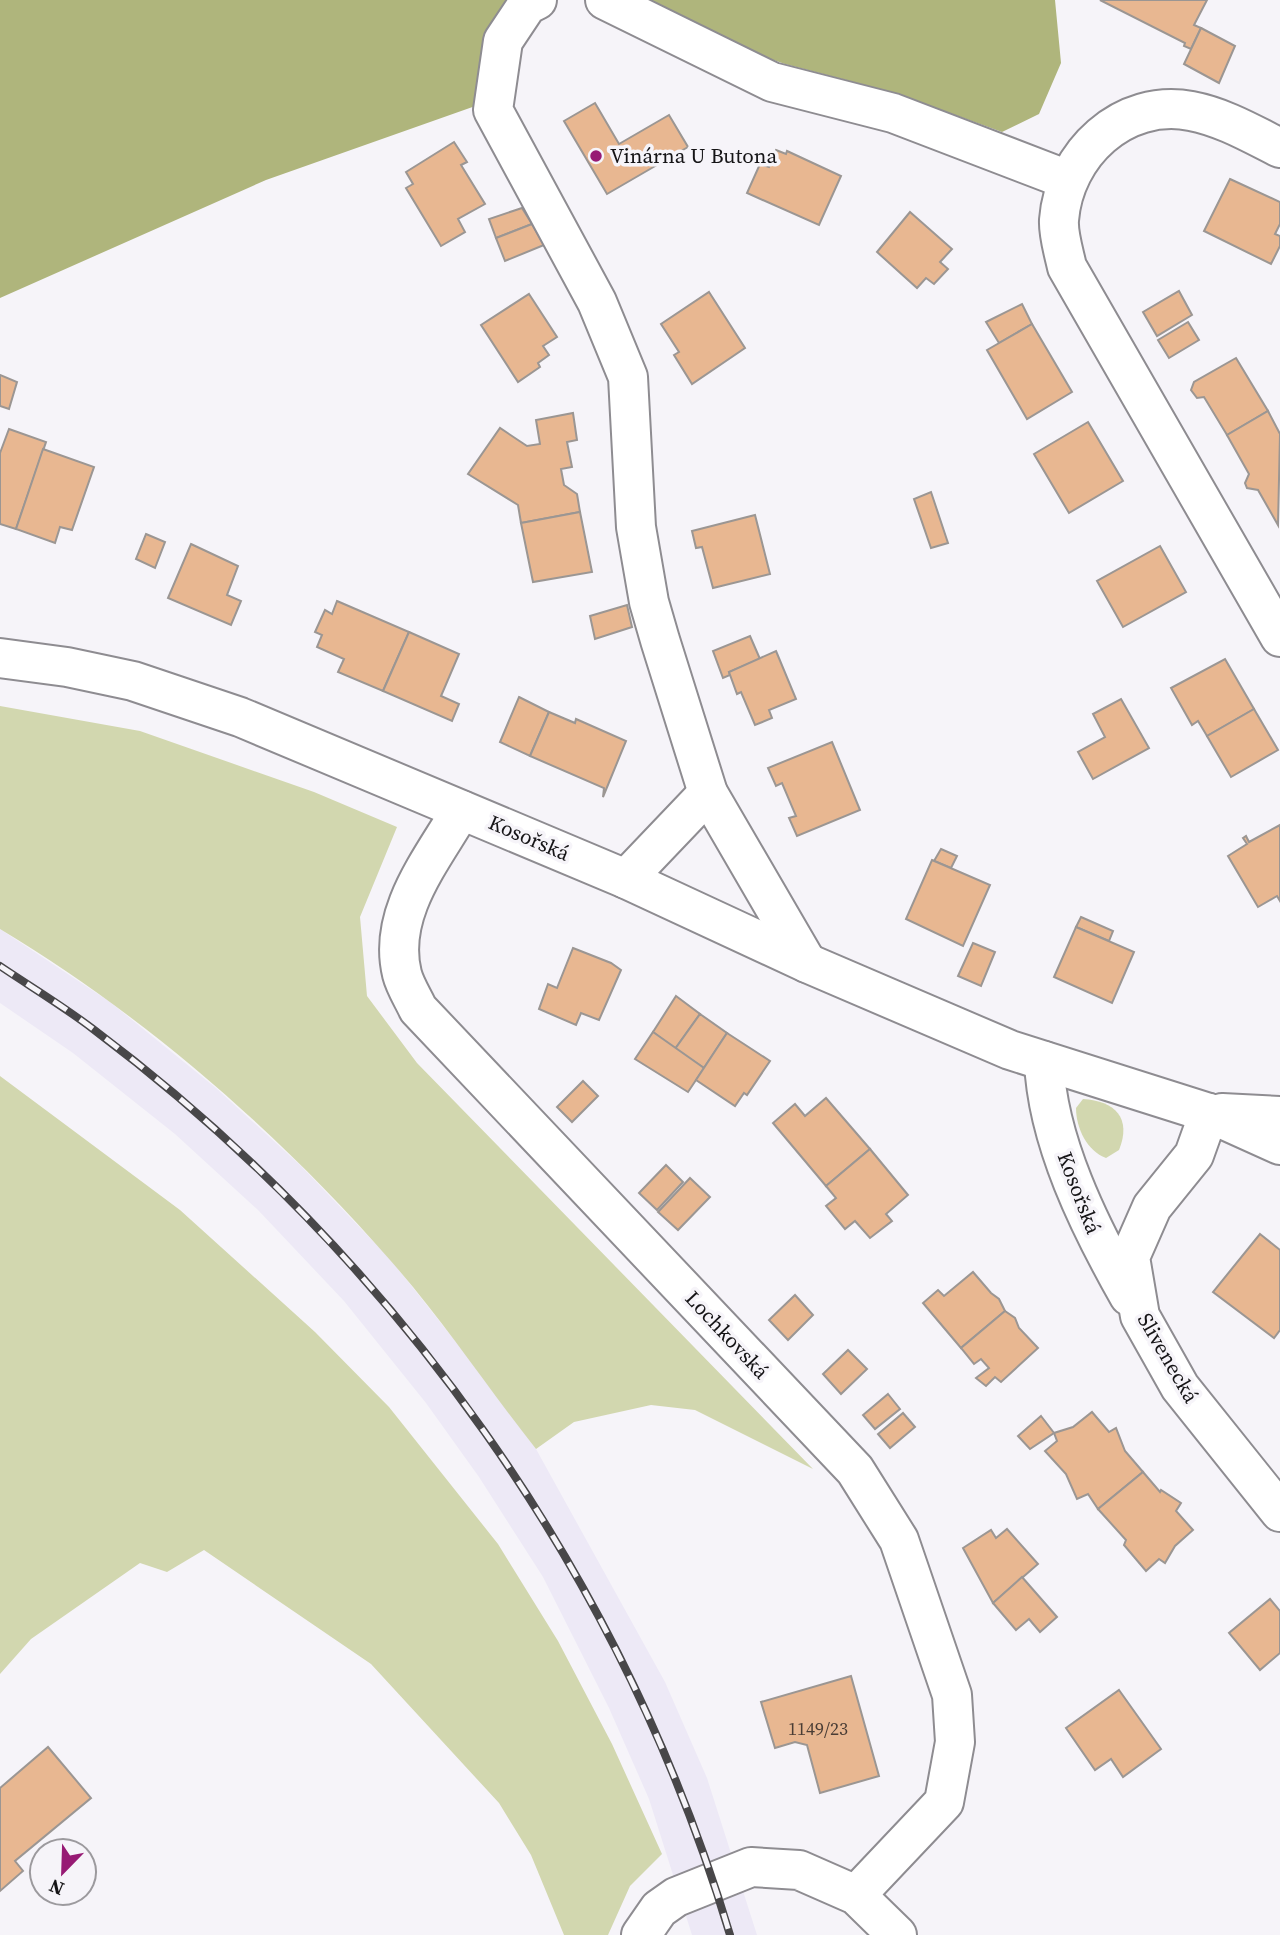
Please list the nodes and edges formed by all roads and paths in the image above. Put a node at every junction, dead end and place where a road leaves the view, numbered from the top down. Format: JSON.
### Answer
{"nodes":[{"id":1,"x":537,"y":0,"type":"edge"},
{"id":2,"x":605,"y":0,"type":"edge"},
{"id":3,"x":1280,"y":148,"type":"edge"},
{"id":4,"x":1068,"y":180,"type":"junction"},
{"id":5,"x":1280,"y":637,"type":"edge"},
{"id":6,"x":0,"y":658,"type":"edge"},
{"id":7,"x":708,"y":793,"type":"junction"},
{"id":8,"x":461,"y":810,"type":"junction"},
{"id":9,"x":626,"y":879,"type":"junction"},
{"id":10,"x":807,"y":963,"type":"junction"},
{"id":11,"x":1044,"y":1060,"type":"junction"},
{"id":12,"x":1209,"y":1113,"type":"junction"},
{"id":13,"x":1280,"y":1116,"type":"edge"},
{"id":14,"x":1280,"y":1145,"type":"edge"},
{"id":15,"x":1140,"y":1316,"type":"junction"},
{"id":16,"x":1280,"y":1512,"type":"edge"},
{"id":17,"x":856,"y":1895,"type":"junction"},
{"id":18,"x":641,"y":1935,"type":"edge"},
{"id":19,"x":897,"y":1935,"type":"edge"}],
"edges":[{"from":1,"to":7,"type":"street"},
{"from":2,"to":4,"type":"street"},
{"from":3,"to":4,"type":"street"},
{"from":4,"to":5,"type":"street"},
{"from":6,"to":8,"type":"street","name":"Kosořská"},
{"from":7,"to":9,"type":"street"},
{"from":7,"to":10,"type":"street"},
{"from":8,"to":9,"type":"street","name":"Kosořská"},
{"from":8,"to":17,"type":"street","name":"Lochkovská"},
{"from":9,"to":10,"type":"street","name":"Kosořská"},
{"from":10,"to":11,"type":"street","name":"Kosořská"},
{"from":11,"to":12,"type":"street","name":"Kosořská"},
{"from":11,"to":15,"type":"street","name":"Kosořská"},
{"from":12,"to":13,"type":"street"},
{"from":12,"to":14,"type":"street"},
{"from":12,"to":15,"type":"street","name":"Slivenecká"},
{"from":15,"to":16,"type":"street","name":"Slivenecká"},
{"from":17,"to":18,"type":"street"},
{"from":17,"to":19,"type":"street"}]}
